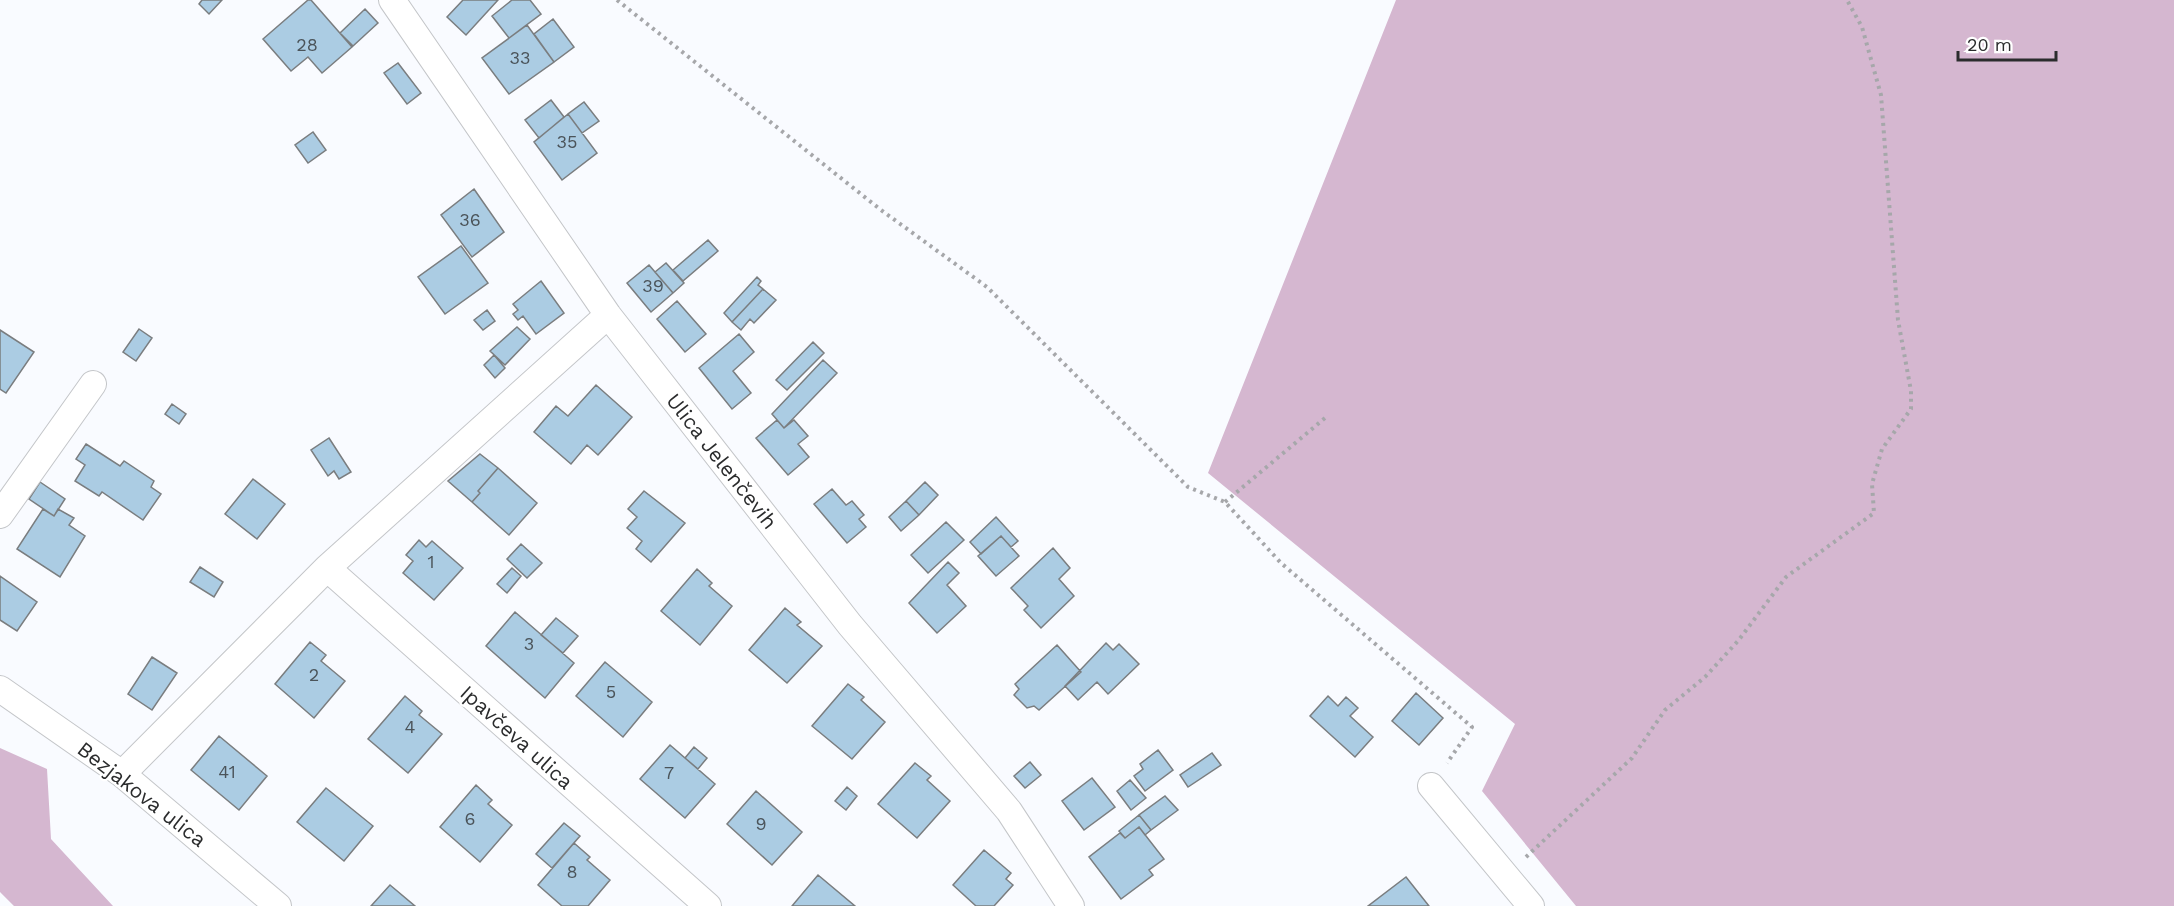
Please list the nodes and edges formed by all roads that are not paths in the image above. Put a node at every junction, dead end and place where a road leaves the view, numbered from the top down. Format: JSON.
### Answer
{"nodes":[{"id":1,"x":392,"y":0,"type":"edge"},
{"id":2,"x":608,"y":315,"type":"junction"},
{"id":3,"x":93,"y":384,"type":"dead end"},
{"id":4,"x":0,"y":515,"type":"edge"},
{"id":5,"x":327,"y":568,"type":"junction"},
{"id":6,"x":0,"y":689,"type":"edge"},
{"id":7,"x":122,"y":774,"type":"junction"},
{"id":8,"x":1431,"y":786,"type":"road end"},
{"id":9,"x":278,"y":906,"type":"edge"},
{"id":10,"x":708,"y":906,"type":"edge"},
{"id":11,"x":1071,"y":906,"type":"edge"},
{"id":12,"x":1531,"y":906,"type":"edge"}],
"edges":[{"from":1,"to":2,"type":"street","name":"Ulica Jelenčevih"},
{"from":2,"to":5,"type":"street"},
{"from":2,"to":11,"type":"street","name":"Ulica Jelenčevih"},
{"from":3,"to":4,"type":"street"},
{"from":5,"to":7,"type":"street"},
{"from":5,"to":10,"type":"street","name":"Ipavčeva ulica"},
{"from":6,"to":7,"type":"street","name":"Bezjakova ulica"},
{"from":7,"to":9,"type":"street","name":"Bezjakova ulica"},
{"from":8,"to":12,"type":"street"}]}
